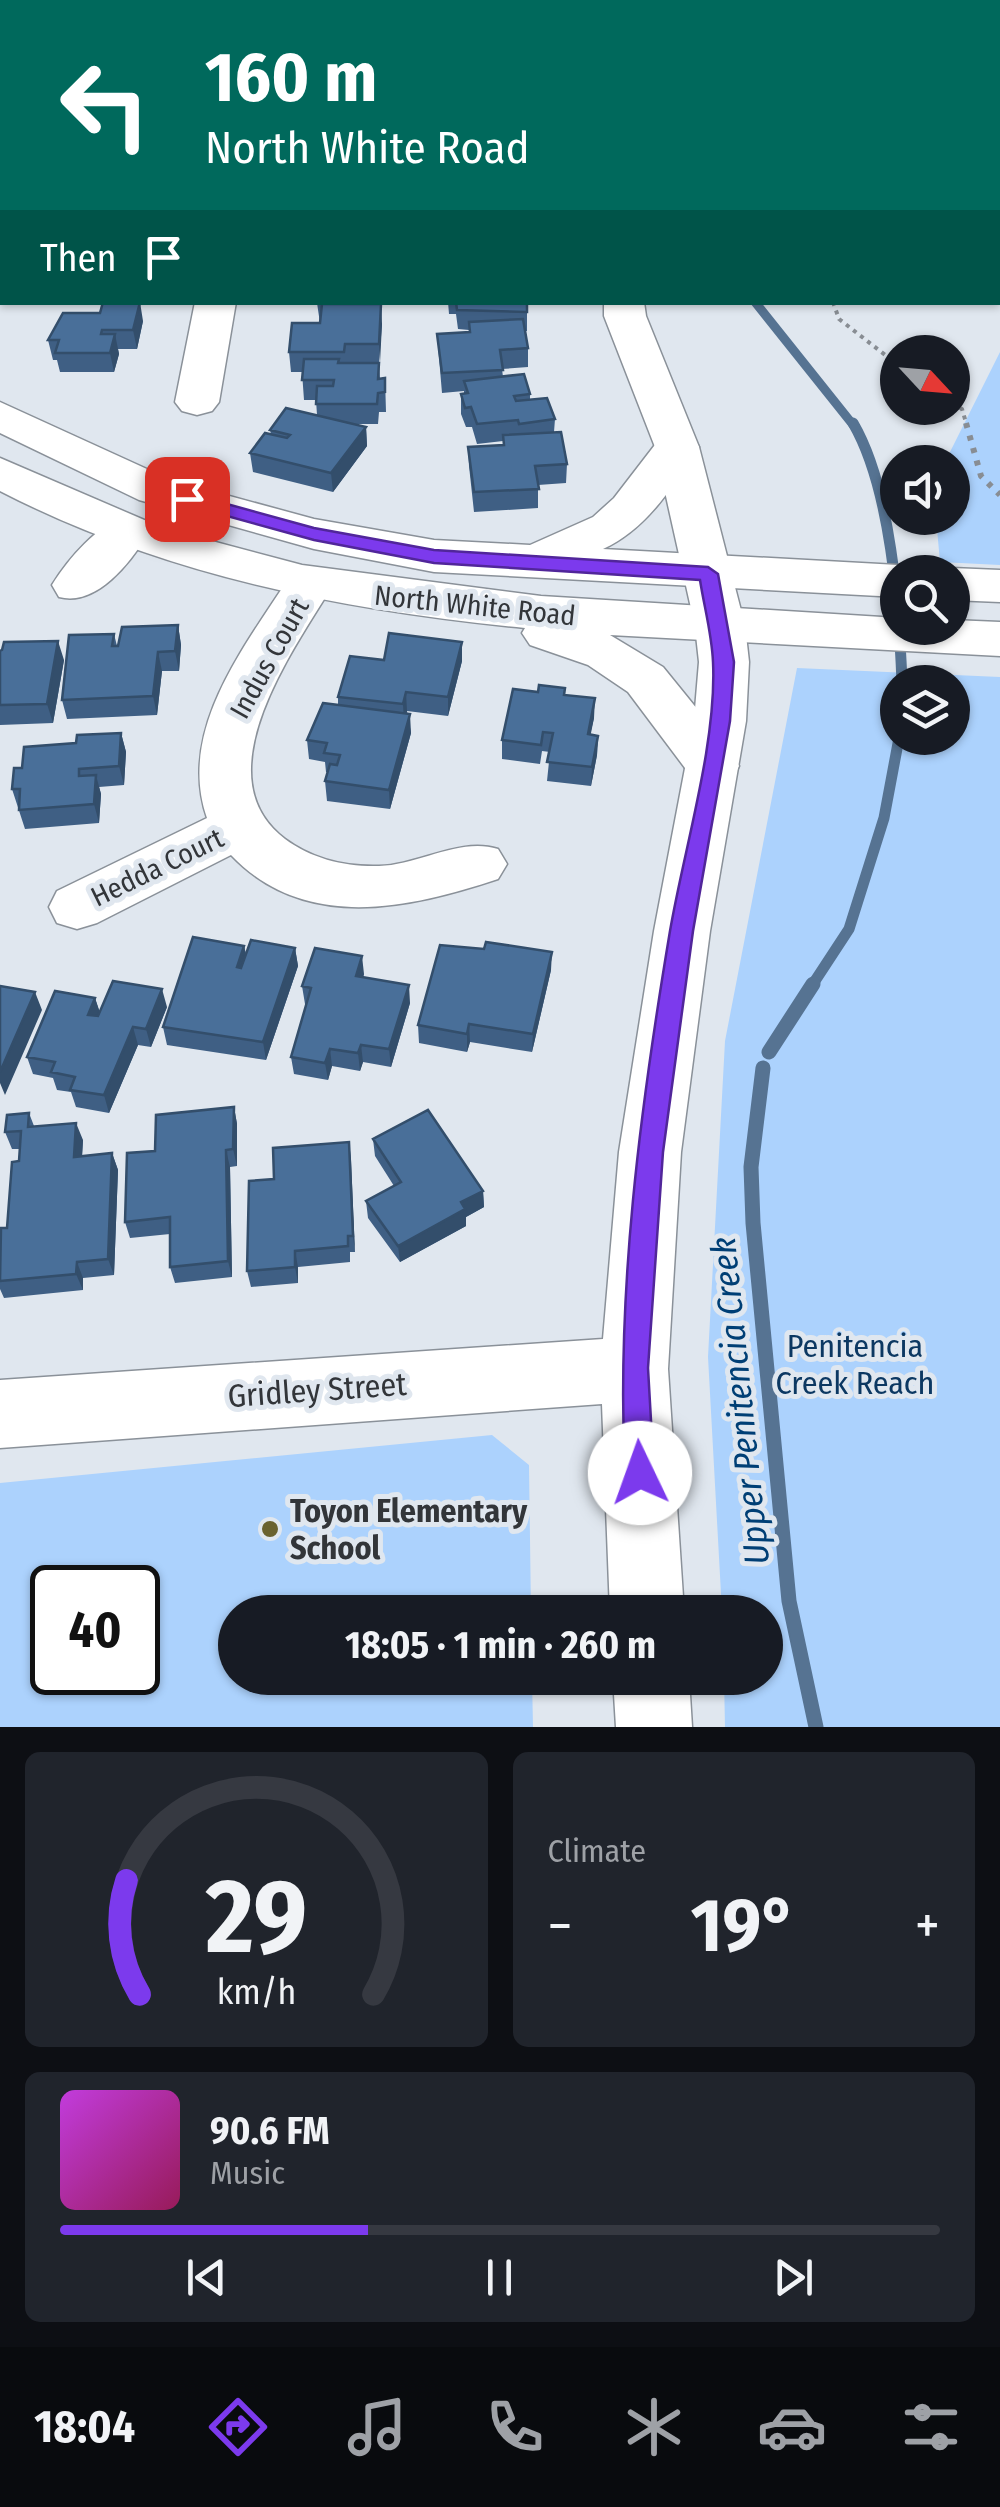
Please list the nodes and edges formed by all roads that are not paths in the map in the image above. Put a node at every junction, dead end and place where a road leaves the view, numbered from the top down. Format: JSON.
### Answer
{"nodes":[{"id":1,"x":215,"y":305,"type":"edge"},
{"id":2,"x":624,"y":305,"type":"edge"},
{"id":3,"x":197,"y":402,"type":"dead end"},
{"id":4,"x":0,"y":416,"type":"edge"},
{"id":5,"x":677,"y":447,"type":"junction"},
{"id":6,"x":0,"y":472,"type":"edge"},
{"id":7,"x":128,"y":531,"type":"junction"},
{"id":8,"x":530,"y":564,"type":"junction"},
{"id":9,"x":708,"y":574,"type":"junction"},
{"id":10,"x":880,"y":581,"type":"edge"},
{"id":11,"x":76,"y":584,"type":"dead end"},
{"id":12,"x":309,"y":585,"type":"junction"},
{"id":13,"x":970,"y":585,"type":"edge"},
{"id":14,"x":1000,"y":586,"type":"edge"},
{"id":15,"x":468,"y":606,"type":"junction"},
{"id":16,"x":720,"y":626,"type":"junction"},
{"id":17,"x":1000,"y":639,"type":"edge"},
{"id":18,"x":713,"y":766,"type":"junction"},
{"id":19,"x":238,"y":827,"type":"junction"},
{"id":20,"x":479,"y":864,"type":"dead end"},
{"id":21,"x":77,"y":907,"type":"dead end"},
{"id":22,"x":634,"y":1368,"type":"junction"},
{"id":23,"x":0,"y":1414,"type":"edge"},
{"id":24,"x":647,"y":1595,"type":"edge"},
{"id":25,"x":652,"y":1695,"type":"edge"},
{"id":26,"x":654,"y":1727,"type":"edge"}],
"edges":[{"from":1,"to":3,"type":"street"},
{"from":2,"to":5,"type":"street"},
{"from":4,"to":8,"type":"street","name":"North White Road"},
{"from":5,"to":8,"type":"street"},
{"from":5,"to":9,"type":"street"},
{"from":6,"to":7,"type":"street","name":"North White Road"},
{"from":7,"to":11,"type":"street"},
{"from":7,"to":12,"type":"street","name":"North White Road"},
{"from":8,"to":9,"type":"street","name":"North White Road"},
{"from":9,"to":10,"type":"street","name":"North White Road"},
{"from":9,"to":16,"type":"street"},
{"from":12,"to":15,"type":"street","name":"North White Road"},
{"from":12,"to":19,"type":"street","name":"Indus Court"},
{"from":13,"to":14,"type":"street"},
{"from":15,"to":16,"type":"street","name":"North White Road"},
{"from":15,"to":18,"type":"street"},
{"from":16,"to":17,"type":"street","name":"North White Road"},
{"from":16,"to":18,"type":"street"},
{"from":18,"to":22,"type":"street"},
{"from":19,"to":20,"type":"street"},
{"from":19,"to":21,"type":"street","name":"Hedda Court"},
{"from":22,"to":23,"type":"street","name":"Gridley Street"},
{"from":22,"to":24,"type":"street"},
{"from":25,"to":26,"type":"street"}]}
